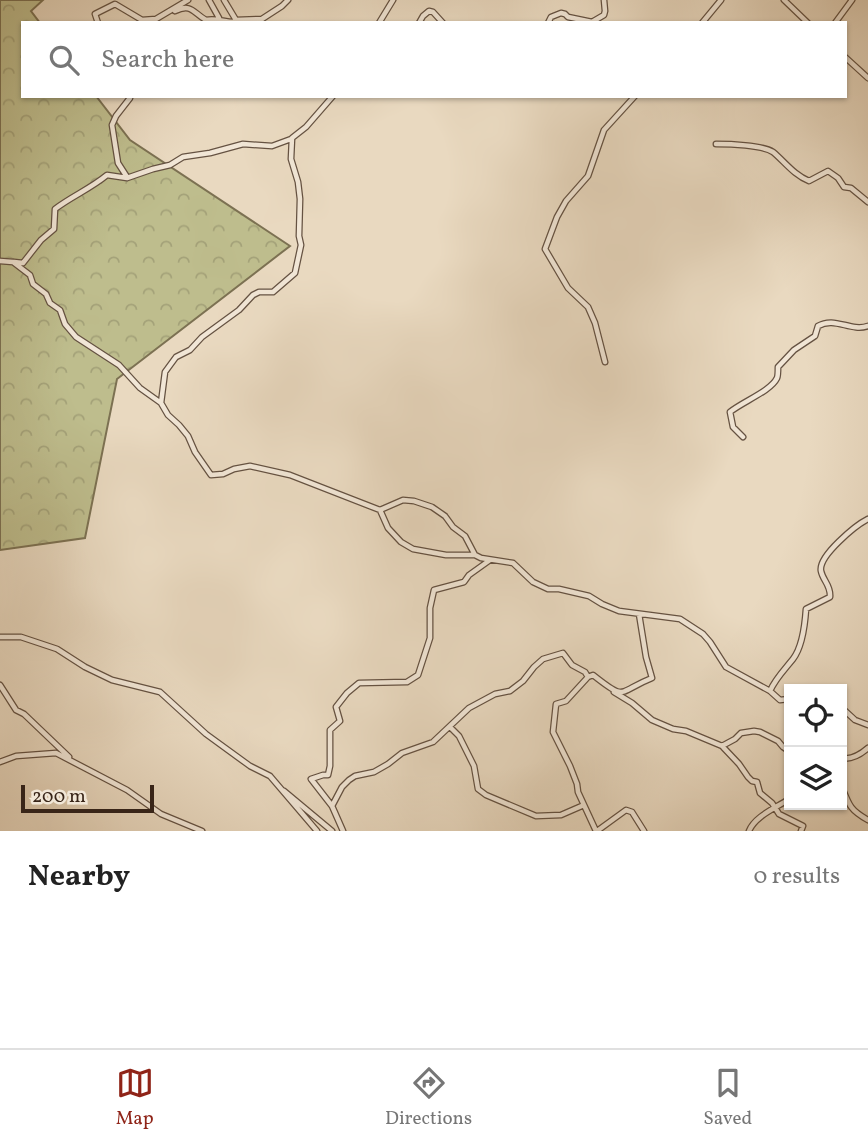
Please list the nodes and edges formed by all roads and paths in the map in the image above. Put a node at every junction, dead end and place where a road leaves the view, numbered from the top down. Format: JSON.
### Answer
{"nodes":[{"id":1,"x":188,"y":0,"type":"edge"},
{"id":2,"x":209,"y":0,"type":"edge"},
{"id":3,"x":224,"y":0,"type":"edge"},
{"id":4,"x":288,"y":0,"type":"edge"},
{"id":5,"x":393,"y":0,"type":"edge"},
{"id":6,"x":604,"y":0,"type":"edge"},
{"id":7,"x":722,"y":0,"type":"edge"},
{"id":8,"x":784,"y":0,"type":"edge"},
{"id":9,"x":852,"y":0,"type":"edge"},
{"id":10,"x":171,"y":11,"type":"junction"},
{"id":11,"x":220,"y":19,"type":"junction"},
{"id":12,"x":97,"y":21,"type":"edge"},
{"id":13,"x":225,"y":21,"type":"edge"},
{"id":14,"x":381,"y":21,"type":"edge"},
{"id":15,"x":420,"y":21,"type":"edge"},
{"id":16,"x":441,"y":21,"type":"edge"},
{"id":17,"x":549,"y":21,"type":"edge"},
{"id":18,"x":587,"y":21,"type":"edge"},
{"id":19,"x":594,"y":21,"type":"edge"},
{"id":20,"x":704,"y":21,"type":"edge"},
{"id":21,"x":806,"y":21,"type":"edge"},
{"id":22,"x":836,"y":21,"type":"edge"},
{"id":23,"x":847,"y":59,"type":"edge"},
{"id":24,"x":868,"y":78,"type":"edge"},
{"id":25,"x":130,"y":98,"type":"edge"},
{"id":26,"x":330,"y":98,"type":"edge"},
{"id":27,"x":633,"y":98,"type":"edge"},
{"id":28,"x":292,"y":138,"type":"junction"},
{"id":29,"x":716,"y":144,"type":"dead end"},
{"id":30,"x":127,"y":178,"type":"junction"},
{"id":31,"x":868,"y":202,"type":"edge"},
{"id":32,"x":0,"y":261,"type":"edge"},
{"id":33,"x":13,"y":262,"type":"junction"},
{"id":34,"x":868,"y":326,"type":"edge"},
{"id":35,"x":605,"y":362,"type":"dead end"},
{"id":36,"x":161,"y":403,"type":"junction"},
{"id":37,"x":743,"y":437,"type":"dead end"},
{"id":38,"x":380,"y":510,"type":"junction"},
{"id":39,"x":868,"y":519,"type":"edge"},
{"id":40,"x":475,"y":555,"type":"junction"},
{"id":41,"x":490,"y":560,"type":"junction"},
{"id":42,"x":639,"y":614,"type":"junction"},
{"id":43,"x":0,"y":637,"type":"edge"},
{"id":44,"x":589,"y":677,"type":"junction"},
{"id":45,"x":0,"y":685,"type":"edge"},
{"id":46,"x":614,"y":691,"type":"junction"},
{"id":47,"x":770,"y":691,"type":"junction"},
{"id":48,"x":784,"y":700,"type":"edge"},
{"id":49,"x":847,"y":713,"type":"edge"},
{"id":50,"x":868,"y":725,"type":"edge"},
{"id":51,"x":450,"y":727,"type":"junction"},
{"id":52,"x":722,"y":746,"type":"junction"},
{"id":53,"x":784,"y":748,"type":"edge"},
{"id":54,"x":868,"y":748,"type":"edge"},
{"id":55,"x":847,"y":759,"type":"edge"},
{"id":56,"x":72,"y":760,"type":"junction"},
{"id":57,"x":0,"y":762,"type":"edge"},
{"id":58,"x":280,"y":787,"type":"junction"},
{"id":59,"x":847,"y":801,"type":"edge"},
{"id":60,"x":784,"y":802,"type":"edge"},
{"id":61,"x":584,"y":805,"type":"junction"},
{"id":62,"x":332,"y":806,"type":"junction"},
{"id":63,"x":775,"y":807,"type":"junction"},
{"id":64,"x":868,"y":820,"type":"edge"},
{"id":65,"x":202,"y":831,"type":"edge"},
{"id":66,"x":317,"y":831,"type":"edge"},
{"id":67,"x":332,"y":831,"type":"edge"},
{"id":68,"x":343,"y":831,"type":"edge"},
{"id":69,"x":597,"y":831,"type":"edge"},
{"id":70,"x":644,"y":831,"type":"edge"},
{"id":71,"x":749,"y":831,"type":"edge"},
{"id":72,"x":801,"y":831,"type":"edge"}],
"edges":[{"from":1,"to":10,"type":"street"},
{"from":2,"to":11,"type":"street"},
{"from":3,"to":4,"type":"street"},
{"from":5,"to":14,"type":"street"},
{"from":6,"to":19,"type":"street"},
{"from":7,"to":20,"type":"street"},
{"from":8,"to":21,"type":"street"},
{"from":9,"to":22,"type":"street"},
{"from":10,"to":11,"type":"street"},
{"from":10,"to":12,"type":"street"},
{"from":11,"to":13,"type":"street"},
{"from":15,"to":16,"type":"street"},
{"from":17,"to":18,"type":"street"},
{"from":23,"to":24,"type":"street"},
{"from":25,"to":30,"type":"street"},
{"from":26,"to":28,"type":"street"},
{"from":27,"to":35,"type":"street"},
{"from":28,"to":30,"type":"street"},
{"from":28,"to":36,"type":"street"},
{"from":29,"to":31,"type":"street"},
{"from":30,"to":33,"type":"street"},
{"from":32,"to":33,"type":"street"},
{"from":33,"to":36,"type":"street"},
{"from":34,"to":37,"type":"street"},
{"from":36,"to":38,"type":"street"},
{"from":38,"to":40,"type":"street"},
{"from":38,"to":40,"type":"street"},
{"from":39,"to":47,"type":"street"},
{"from":40,"to":41,"type":"street"},
{"from":41,"to":42,"type":"street"},
{"from":41,"to":62,"type":"street"},
{"from":42,"to":46,"type":"street"},
{"from":42,"to":47,"type":"street"},
{"from":43,"to":58,"type":"street"},
{"from":44,"to":46,"type":"street"},
{"from":44,"to":51,"type":"street"},
{"from":44,"to":61,"type":"street"},
{"from":45,"to":56,"type":"street"},
{"from":46,"to":52,"type":"street"},
{"from":47,"to":48,"type":"street"},
{"from":49,"to":50,"type":"street"},
{"from":51,"to":61,"type":"street"},
{"from":51,"to":62,"type":"street"},
{"from":52,"to":53,"type":"street"},
{"from":52,"to":63,"type":"street"},
{"from":54,"to":55,"type":"street"},
{"from":56,"to":57,"type":"street"},
{"from":56,"to":65,"type":"street"},
{"from":58,"to":66,"type":"street"},
{"from":58,"to":67,"type":"street"},
{"from":59,"to":64,"type":"street"},
{"from":60,"to":63,"type":"street"},
{"from":61,"to":69,"type":"street"},
{"from":62,"to":68,"type":"street"},
{"from":63,"to":71,"type":"street"},
{"from":63,"to":72,"type":"street"},
{"from":69,"to":70,"type":"street"}]}
